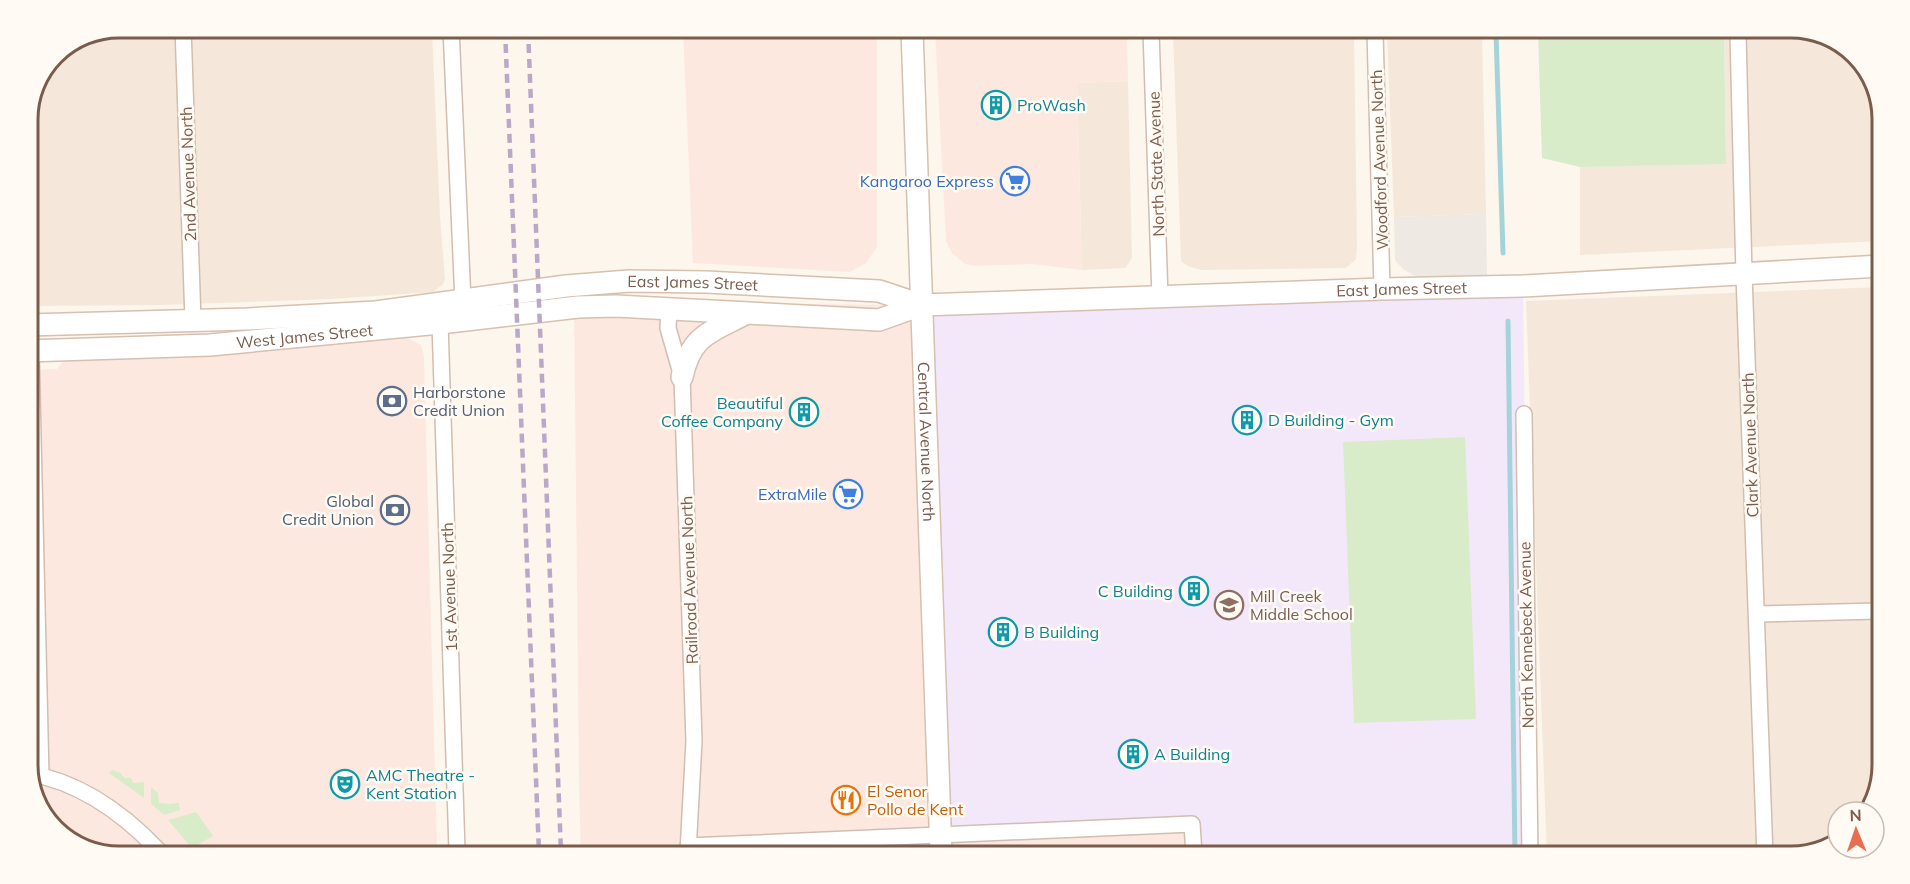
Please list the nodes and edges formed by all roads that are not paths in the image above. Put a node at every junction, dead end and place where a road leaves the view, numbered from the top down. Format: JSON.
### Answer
{"nodes":[{"id":1,"x":183,"y":38,"type":"edge"},
{"id":2,"x":451,"y":38,"type":"edge"},
{"id":3,"x":912,"y":38,"type":"edge"},
{"id":4,"x":1151,"y":38,"type":"edge"},
{"id":5,"x":1375,"y":38,"type":"edge"},
{"id":6,"x":1738,"y":38,"type":"edge"},
{"id":7,"x":1872,"y":267,"type":"edge"},
{"id":8,"x":1744,"y":275,"type":"junction"},
{"id":9,"x":1382,"y":289,"type":"junction"},
{"id":10,"x":1160,"y":297,"type":"junction"},
{"id":11,"x":463,"y":302,"type":"junction"},
{"id":12,"x":921,"y":305,"type":"junction"},
{"id":13,"x":579,"y":307,"type":"joint"},
{"id":14,"x":669,"y":309,"type":"junction"},
{"id":15,"x":747,"y":313,"type":"junction"},
{"id":16,"x":193,"y":321,"type":"junction"},
{"id":17,"x":137,"y":322,"type":"junction"},
{"id":18,"x":440,"y":324,"type":"junction"},
{"id":19,"x":38,"y":325,"type":"edge"},
{"id":20,"x":38,"y":343,"type":"edge"},
{"id":21,"x":38,"y":351,"type":"edge"},
{"id":22,"x":682,"y":377,"type":"junction"},
{"id":23,"x":1524,"y":414,"type":"dead end"},
{"id":24,"x":1872,"y":611,"type":"edge"},
{"id":25,"x":1757,"y":614,"type":"junction"},
{"id":26,"x":39,"y":777,"type":"edge"},
{"id":27,"x":941,"y":844,"type":"edge"},
{"id":28,"x":154,"y":846,"type":"edge"},
{"id":29,"x":457,"y":846,"type":"edge"},
{"id":30,"x":688,"y":846,"type":"edge"},
{"id":31,"x":840,"y":846,"type":"edge"},
{"id":32,"x":1193,"y":846,"type":"edge"},
{"id":33,"x":1530,"y":846,"type":"edge"},
{"id":34,"x":1765,"y":846,"type":"edge"}],
"edges":[{"from":1,"to":16,"type":"street","name":"2nd Avenue North"},
{"from":2,"to":11,"type":"street"},
{"from":3,"to":12,"type":"main road","name":"Central Avenue North"},
{"from":4,"to":10,"type":"street","name":"North State Avenue"},
{"from":5,"to":9,"type":"street","name":"Woodford Avenue North"},
{"from":6,"to":8,"type":"street","name":"Clark Avenue North"},
{"from":7,"to":8,"type":"main road","name":"East James Street"},
{"from":8,"to":9,"type":"main road","name":"East James Street"},
{"from":8,"to":25,"type":"street","name":"Clark Avenue North"},
{"from":9,"to":10,"type":"main road","name":"East James Street"},
{"from":10,"to":12,"type":"main road","name":"East James Street"},
{"from":11,"to":12,"type":"main road","name":"East James Street"},
{"from":11,"to":16,"type":"main road","name":"West James Street"},
{"from":12,"to":15,"type":"main road","name":"East James Street"},
{"from":12,"to":27,"type":"main road","name":"Central Avenue North"},
{"from":13,"to":14,"type":"main road","name":"East James Street"},
{"from":13,"to":18,"type":"main road","name":"West James Street"},
{"from":14,"to":15,"type":"main road","name":"East James Street"},
{"from":14,"to":22,"type":"street","name":"Railroad Avenue North"},
{"from":15,"to":22,"type":"main road"},
{"from":16,"to":17,"type":"main road","name":"West James Street"},
{"from":17,"to":19,"type":"main road","name":"West James Street"},
{"from":17,"to":20,"type":"main road"},
{"from":18,"to":21,"type":"main road","name":"West James Street"},
{"from":18,"to":29,"type":"street","name":"1st Avenue North"},
{"from":22,"to":30,"type":"street","name":"Railroad Avenue North"},
{"from":23,"to":33,"type":"street","name":"North Kennebeck Avenue"},
{"from":24,"to":25,"type":"street"},
{"from":25,"to":34,"type":"street","name":"Clark Avenue North"},
{"from":26,"to":28,"type":"street"},
{"from":27,"to":31,"type":"street"},
{"from":27,"to":32,"type":"street"}]}
